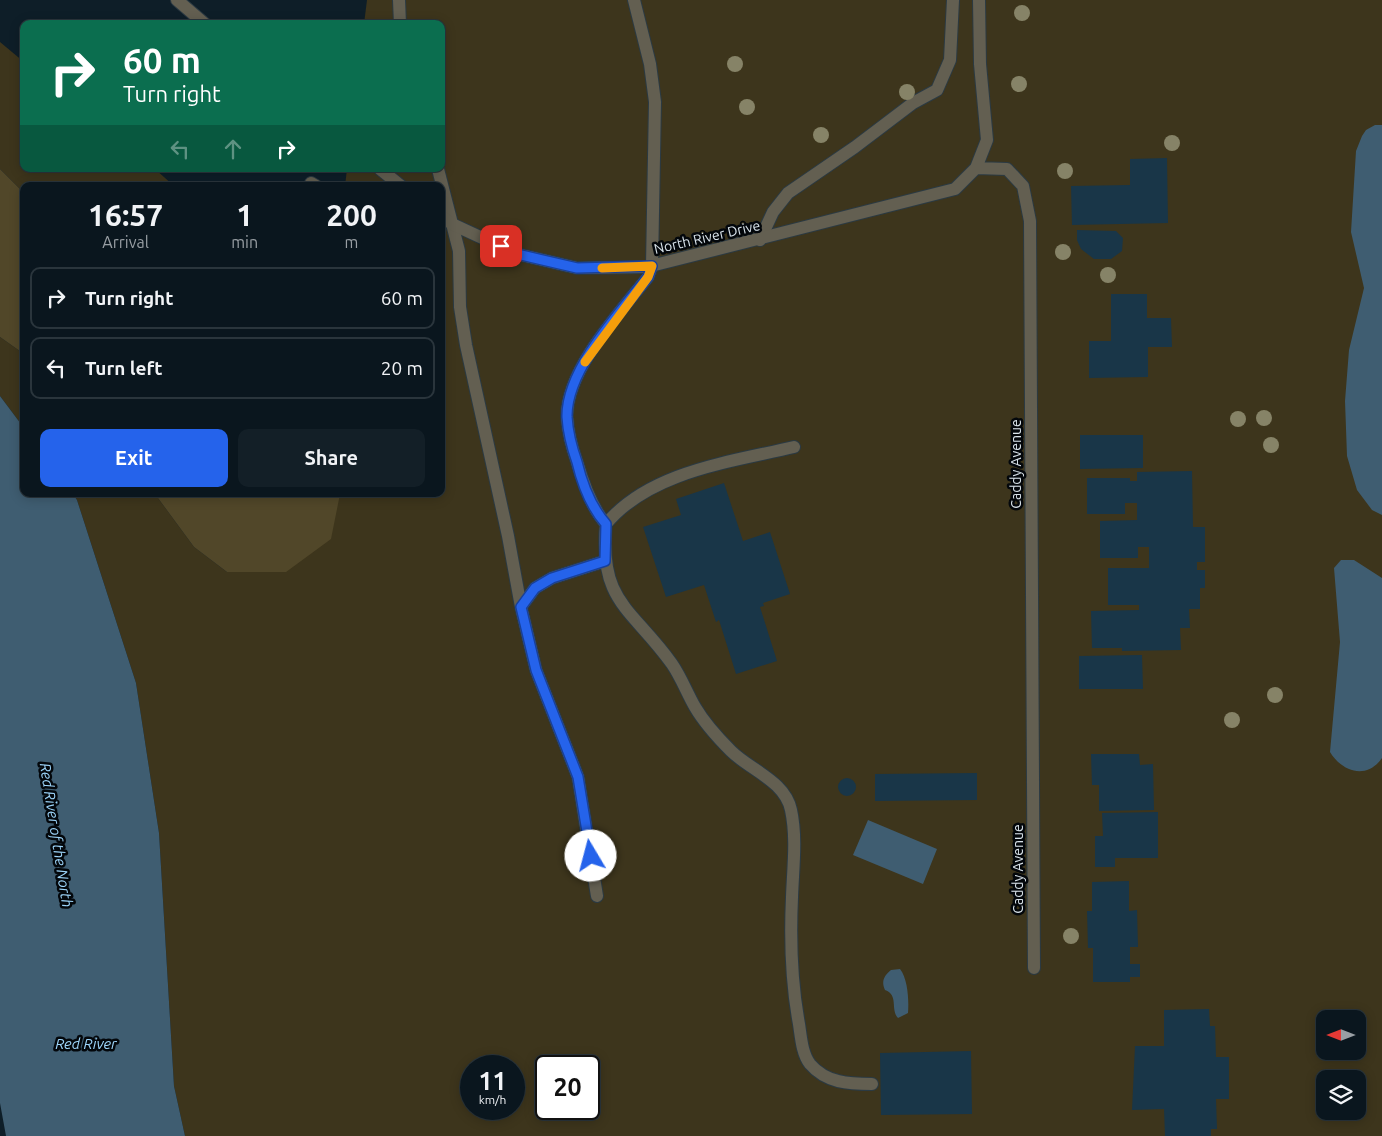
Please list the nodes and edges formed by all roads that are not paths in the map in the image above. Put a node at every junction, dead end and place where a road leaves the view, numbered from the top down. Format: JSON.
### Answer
{"nodes":[{"id":1,"x":177,"y":0,"type":"edge"},
{"id":2,"x":399,"y":0,"type":"edge"},
{"id":3,"x":634,"y":0,"type":"edge"},
{"id":4,"x":953,"y":0,"type":"edge"},
{"id":5,"x":979,"y":0,"type":"edge"},
{"id":6,"x":200,"y":20,"type":"edge"},
{"id":7,"x":400,"y":20,"type":"edge"},
{"id":8,"x":976,"y":168,"type":"junction"},
{"id":9,"x":384,"y":172,"type":"edge"},
{"id":10,"x":396,"y":182,"type":"edge"},
{"id":11,"x":445,"y":196,"type":"edge"},
{"id":12,"x":445,"y":219,"type":"edge"},
{"id":13,"x":452,"y":224,"type":"junction"},
{"id":14,"x":760,"y":240,"type":"junction"},
{"id":15,"x":652,"y":266,"type":"junction"},
{"id":16,"x":794,"y":446,"type":"dead end"},
{"id":17,"x":606,"y":524,"type":"junction"},
{"id":18,"x":605,"y":561,"type":"junction"},
{"id":19,"x":521,"y":607,"type":"junction"},
{"id":20,"x":597,"y":896,"type":"dead end"},
{"id":21,"x":1034,"y":968,"type":"dead end"},
{"id":22,"x":872,"y":1084,"type":"dead end"}],
"edges":[{"from":1,"to":6,"type":"street"},
{"from":2,"to":7,"type":"street"},
{"from":3,"to":15,"type":"street"},
{"from":4,"to":14,"type":"street"},
{"from":5,"to":8,"type":"street"},
{"from":8,"to":14,"type":"street","name":"North River Drive"},
{"from":8,"to":21,"type":"street","name":"Caddy Avenue"},
{"from":9,"to":10,"type":"street"},
{"from":11,"to":13,"type":"street"},
{"from":12,"to":13,"type":"street","name":"North River Drive"},
{"from":13,"to":15,"type":"street","name":"North River Drive"},
{"from":13,"to":19,"type":"street"},
{"from":14,"to":15,"type":"street","name":"North River Drive"},
{"from":15,"to":17,"type":"street"},
{"from":16,"to":17,"type":"street"},
{"from":17,"to":18,"type":"street"},
{"from":18,"to":19,"type":"street"},
{"from":18,"to":22,"type":"street"},
{"from":19,"to":20,"type":"street"}]}
